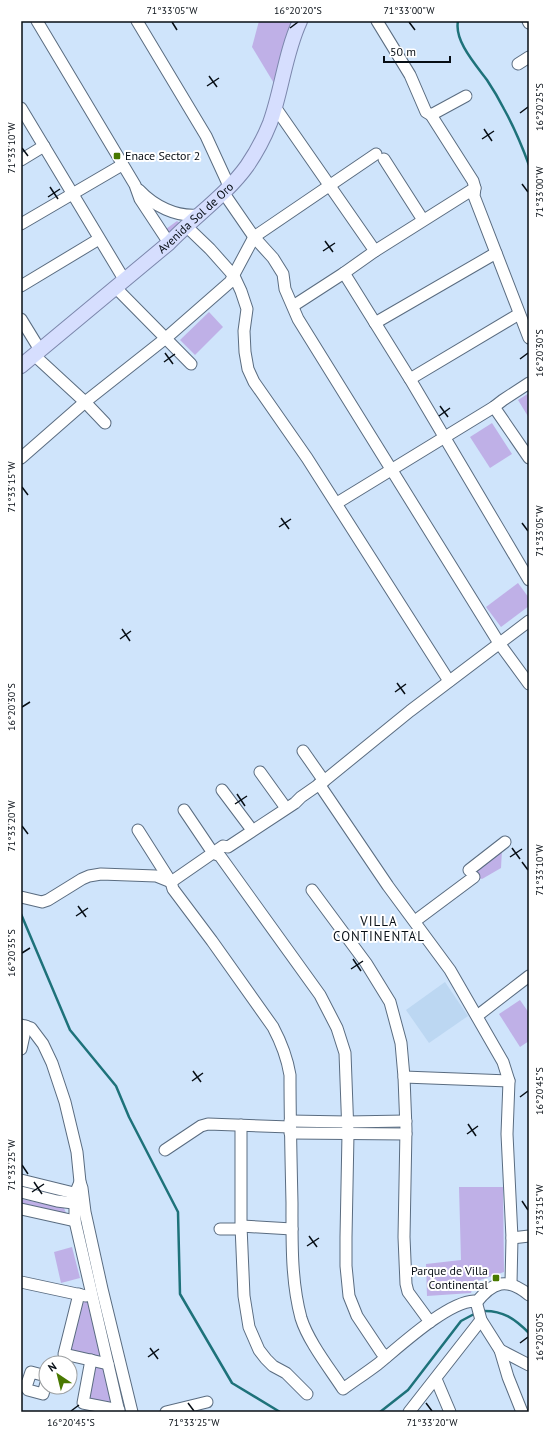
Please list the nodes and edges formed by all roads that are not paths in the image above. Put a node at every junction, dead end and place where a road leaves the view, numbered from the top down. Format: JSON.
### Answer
{"nodes":[{"id":1,"x":37,"y":21,"type":"edge"},
{"id":2,"x":137,"y":21,"type":"edge"},
{"id":3,"x":300,"y":21,"type":"edge"},
{"id":4,"x":377,"y":21,"type":"edge"},
{"id":5,"x":529,"y":57,"type":"edge"},
{"id":6,"x":518,"y":64,"type":"dead end"},
{"id":7,"x":466,"y":96,"type":"dead end"},
{"id":8,"x":275,"y":107,"type":"junction"},
{"id":9,"x":21,"y":108,"type":"edge"},
{"id":10,"x":431,"y":115,"type":"junction"},
{"id":11,"x":44,"y":146,"type":"junction"},
{"id":12,"x":21,"y":160,"type":"edge"},
{"id":13,"x":122,"y":164,"type":"junction"},
{"id":14,"x":135,"y":185,"type":"junction"},
{"id":15,"x":330,"y":185,"type":"junction"},
{"id":16,"x":475,"y":188,"type":"junction"},
{"id":17,"x":226,"y":189,"type":"junction"},
{"id":18,"x":72,"y":193,"type":"junction"},
{"id":19,"x":198,"y":215,"type":"junction"},
{"id":20,"x":423,"y":220,"type":"junction"},
{"id":21,"x":21,"y":224,"type":"edge"},
{"id":22,"x":186,"y":226,"type":"junction"},
{"id":23,"x":254,"y":237,"type":"junction"},
{"id":24,"x":99,"y":239,"type":"junction"},
{"id":25,"x":169,"y":243,"type":"junction"},
{"id":26,"x":375,"y":251,"type":"junction"},
{"id":27,"x":496,"y":253,"type":"junction"},
{"id":28,"x":344,"y":273,"type":"junction"},
{"id":29,"x":234,"y":276,"type":"junction"},
{"id":30,"x":120,"y":285,"type":"junction"},
{"id":31,"x":21,"y":286,"type":"edge"},
{"id":32,"x":293,"y":306,"type":"junction"},
{"id":33,"x":519,"y":314,"type":"junction"},
{"id":34,"x":21,"y":319,"type":"edge"},
{"id":35,"x":375,"y":323,"type":"junction"},
{"id":36,"x":166,"y":338,"type":"junction"},
{"id":37,"x":529,"y":338,"type":"edge"},
{"id":38,"x":29,"y":358,"type":"edge"},
{"id":39,"x":191,"y":364,"type":"dead end"},
{"id":40,"x":410,"y":379,"type":"junction"},
{"id":41,"x":529,"y":383,"type":"edge"},
{"id":42,"x":85,"y":402,"type":"junction"},
{"id":43,"x":494,"y":407,"type":"junction"},
{"id":44,"x":105,"y":423,"type":"dead end"},
{"id":45,"x":445,"y":436,"type":"junction"},
{"id":46,"x":21,"y":458,"type":"edge"},
{"id":47,"x":529,"y":458,"type":"edge"},
{"id":48,"x":392,"y":468,"type":"junction"},
{"id":49,"x":336,"y":503,"type":"junction"},
{"id":50,"x":529,"y":580,"type":"edge"},
{"id":51,"x":529,"y":621,"type":"edge"},
{"id":52,"x":499,"y":643,"type":"junction"},
{"id":53,"x":449,"y":681,"type":"junction"},
{"id":54,"x":529,"y":684,"type":"edge"},
{"id":55,"x":303,"y":750,"type":"dead end"},
{"id":56,"x":260,"y":772,"type":"dead end"},
{"id":57,"x":321,"y":783,"type":"junction"},
{"id":58,"x":222,"y":790,"type":"dead end"},
{"id":59,"x":300,"y":797,"type":"junction"},
{"id":60,"x":283,"y":804,"type":"junction"},
{"id":61,"x":184,"y":810,"type":"dead end"},
{"id":62,"x":249,"y":826,"type":"junction"},
{"id":63,"x":138,"y":830,"type":"dead end"},
{"id":64,"x":505,"y":842,"type":"dead end"},
{"id":65,"x":223,"y":846,"type":"junction"},
{"id":66,"x":214,"y":853,"type":"junction"},
{"id":67,"x":171,"y":882,"type":"junction"},
{"id":68,"x":312,"y":890,"type":"dead end"},
{"id":69,"x":21,"y":897,"type":"edge"},
{"id":70,"x":415,"y":921,"type":"junction"},
{"id":71,"x":529,"y":976,"type":"edge"},
{"id":72,"x":477,"y":1016,"type":"junction"},
{"id":73,"x":24,"y":1025,"type":"edge"},
{"id":74,"x":21,"y":1049,"type":"edge"},
{"id":75,"x":404,"y":1076,"type":"junction"},
{"id":76,"x":509,"y":1081,"type":"junction"},
{"id":77,"x":406,"y":1121,"type":"junction"},
{"id":78,"x":347,"y":1122,"type":"junction"},
{"id":79,"x":241,"y":1125,"type":"junction"},
{"id":80,"x":290,"y":1127,"type":"junction"},
{"id":81,"x":348,"y":1134,"type":"junction"},
{"id":82,"x":406,"y":1134,"type":"junction"},
{"id":83,"x":166,"y":1150,"type":"dead end"},
{"id":84,"x":21,"y":1180,"type":"edge"},
{"id":85,"x":21,"y":1192,"type":"edge"},
{"id":86,"x":79,"y":1199,"type":"junction"},
{"id":87,"x":21,"y":1209,"type":"edge"},
{"id":88,"x":75,"y":1221,"type":"junction"},
{"id":89,"x":241,"y":1228,"type":"junction"},
{"id":90,"x":220,"y":1229,"type":"dead end"},
{"id":91,"x":292,"y":1229,"type":"junction"},
{"id":92,"x":529,"y":1236,"type":"edge"},
{"id":93,"x":512,"y":1238,"type":"junction"},
{"id":94,"x":21,"y":1282,"type":"edge"},
{"id":95,"x":511,"y":1283,"type":"junction"},
{"id":96,"x":79,"y":1294,"type":"junction"},
{"id":97,"x":529,"y":1295,"type":"edge"},
{"id":98,"x":93,"y":1298,"type":"junction"},
{"id":99,"x":104,"y":1299,"type":"junction"},
{"id":100,"x":476,"y":1304,"type":"junction"},
{"id":101,"x":481,"y":1320,"type":"junction"},
{"id":102,"x":430,"y":1322,"type":"junction"},
{"id":103,"x":500,"y":1350,"type":"junction"},
{"id":104,"x":386,"y":1357,"type":"junction"},
{"id":105,"x":91,"y":1360,"type":"junction"},
{"id":106,"x":108,"y":1364,"type":"junction"},
{"id":107,"x":529,"y":1365,"type":"edge"},
{"id":108,"x":38,"y":1374,"type":"edge"},
{"id":109,"x":436,"y":1379,"type":"junction"},
{"id":110,"x":23,"y":1386,"type":"edge"},
{"id":111,"x":38,"y":1393,"type":"edge"},
{"id":112,"x":307,"y":1394,"type":"dead end"},
{"id":113,"x":208,"y":1402,"type":"dead end"},
{"id":114,"x":119,"y":1411,"type":"edge"},
{"id":115,"x":132,"y":1412,"type":"edge"},
{"id":116,"x":166,"y":1412,"type":"edge"},
{"id":117,"x":409,"y":1412,"type":"edge"},
{"id":118,"x":450,"y":1412,"type":"edge"},
{"id":119,"x":522,"y":1412,"type":"edge"}],
"edges":[{"from":1,"to":13,"type":"street"},
{"from":2,"to":17,"type":"street"},
{"from":3,"to":8,"type":"main road","name":"Avenida Sol de Oro"},
{"from":4,"to":10,"type":"street"},
{"from":5,"to":6,"type":"street"},
{"from":7,"to":10,"type":"street"},
{"from":8,"to":15,"type":"street"},
{"from":8,"to":17,"type":"main road","name":"Avenida Sol de Oro"},
{"from":9,"to":11,"type":"street"},
{"from":10,"to":16,"type":"street"},
{"from":11,"to":12,"type":"street"},
{"from":11,"to":18,"type":"street"},
{"from":13,"to":14,"type":"street"},
{"from":13,"to":18,"type":"street"},
{"from":14,"to":19,"type":"street"},
{"from":14,"to":25,"type":"street"},
{"from":15,"to":20,"type":"street"},
{"from":15,"to":23,"type":"street"},
{"from":15,"to":26,"type":"street"},
{"from":16,"to":20,"type":"street"},
{"from":16,"to":27,"type":"street"},
{"from":17,"to":19,"type":"main road","name":"Avenida Sol de Oro"},
{"from":17,"to":23,"type":"street"},
{"from":18,"to":21,"type":"street"},
{"from":18,"to":24,"type":"street"},
{"from":19,"to":22,"type":"main road","name":"Avenida Sol de Oro"},
{"from":20,"to":26,"type":"street"},
{"from":22,"to":25,"type":"main road","name":"Avenida Sol de Oro"},
{"from":22,"to":29,"type":"street"},
{"from":23,"to":29,"type":"street"},
{"from":23,"to":32,"type":"street"},
{"from":24,"to":30,"type":"street"},
{"from":24,"to":31,"type":"street"},
{"from":25,"to":30,"type":"main road","name":"Avenida Sol de Oro"},
{"from":26,"to":28,"type":"street"},
{"from":27,"to":33,"type":"street"},
{"from":27,"to":35,"type":"street"},
{"from":28,"to":32,"type":"street"},
{"from":28,"to":35,"type":"street"},
{"from":29,"to":36,"type":"street"},
{"from":29,"to":49,"type":"street"},
{"from":30,"to":36,"type":"street"},
{"from":30,"to":38,"type":"main road","name":"Avenida Sol de Oro"},
{"from":32,"to":48,"type":"street"},
{"from":33,"to":37,"type":"street"},
{"from":33,"to":40,"type":"street"},
{"from":34,"to":38,"type":"street"},
{"from":35,"to":40,"type":"street"},
{"from":36,"to":39,"type":"street"},
{"from":36,"to":42,"type":"street"},
{"from":38,"to":42,"type":"street"},
{"from":40,"to":45,"type":"street"},
{"from":41,"to":43,"type":"street"},
{"from":42,"to":44,"type":"street"},
{"from":42,"to":46,"type":"street"},
{"from":43,"to":45,"type":"street"},
{"from":43,"to":47,"type":"street"},
{"from":45,"to":48,"type":"street"},
{"from":45,"to":50,"type":"street"},
{"from":48,"to":49,"type":"street"},
{"from":48,"to":52,"type":"street"},
{"from":49,"to":53,"type":"street"},
{"from":51,"to":52,"type":"street"},
{"from":52,"to":53,"type":"street"},
{"from":52,"to":54,"type":"street"},
{"from":53,"to":57,"type":"street"},
{"from":55,"to":57,"type":"street"},
{"from":56,"to":60,"type":"street"},
{"from":57,"to":59,"type":"street"},
{"from":57,"to":70,"type":"street"},
{"from":58,"to":62,"type":"street"},
{"from":59,"to":60,"type":"street"},
{"from":59,"to":65,"type":"street"},
{"from":60,"to":62,"type":"street"},
{"from":61,"to":66,"type":"street"},
{"from":62,"to":65,"type":"street"},
{"from":63,"to":67,"type":"street"},
{"from":64,"to":70,"type":"street"},
{"from":65,"to":66,"type":"street"},
{"from":66,"to":67,"type":"street"},
{"from":66,"to":78,"type":"street"},
{"from":67,"to":69,"type":"street"},
{"from":67,"to":80,"type":"street"},
{"from":68,"to":75,"type":"street"},
{"from":70,"to":72,"type":"street"},
{"from":71,"to":72,"type":"street"},
{"from":72,"to":76,"type":"street"},
{"from":73,"to":74,"type":"street"},
{"from":73,"to":86,"type":"street"},
{"from":75,"to":76,"type":"street"},
{"from":75,"to":77,"type":"street"},
{"from":76,"to":93,"type":"street"},
{"from":77,"to":78,"type":"street"},
{"from":77,"to":82,"type":"street"},
{"from":78,"to":80,"type":"street"},
{"from":78,"to":81,"type":"street"},
{"from":79,"to":80,"type":"street"},
{"from":79,"to":83,"type":"street"},
{"from":79,"to":89,"type":"street"},
{"from":80,"to":81,"type":"street"},
{"from":80,"to":91,"type":"street"},
{"from":81,"to":82,"type":"street"},
{"from":81,"to":104,"type":"street"},
{"from":82,"to":102,"type":"street"},
{"from":84,"to":86,"type":"street"},
{"from":85,"to":86,"type":"street"},
{"from":86,"to":88,"type":"street"},
{"from":86,"to":99,"type":"street"},
{"from":87,"to":88,"type":"street"},
{"from":88,"to":98,"type":"street"},
{"from":89,"to":90,"type":"street"},
{"from":89,"to":91,"type":"street"},
{"from":89,"to":112,"type":"street"},
{"from":91,"to":104,"type":"street"},
{"from":92,"to":93,"type":"street"},
{"from":93,"to":95,"type":"street"},
{"from":94,"to":96,"type":"street"},
{"from":95,"to":97,"type":"street"},
{"from":95,"to":100,"type":"street"},
{"from":96,"to":98,"type":"street"},
{"from":96,"to":105,"type":"street"},
{"from":98,"to":99,"type":"street"},
{"from":98,"to":106,"type":"street"},
{"from":99,"to":115,"type":"street"},
{"from":100,"to":101,"type":"street"},
{"from":100,"to":102,"type":"street"},
{"from":101,"to":103,"type":"street"},
{"from":101,"to":109,"type":"street"},
{"from":102,"to":104,"type":"street"},
{"from":103,"to":107,"type":"street"},
{"from":103,"to":119,"type":"street"},
{"from":105,"to":106,"type":"street"},
{"from":105,"to":114,"type":"street"},
{"from":106,"to":114,"type":"street"},
{"from":108,"to":110,"type":"street"},
{"from":109,"to":117,"type":"street"},
{"from":109,"to":118,"type":"street"},
{"from":110,"to":111,"type":"street"},
{"from":113,"to":116,"type":"street"}]}
